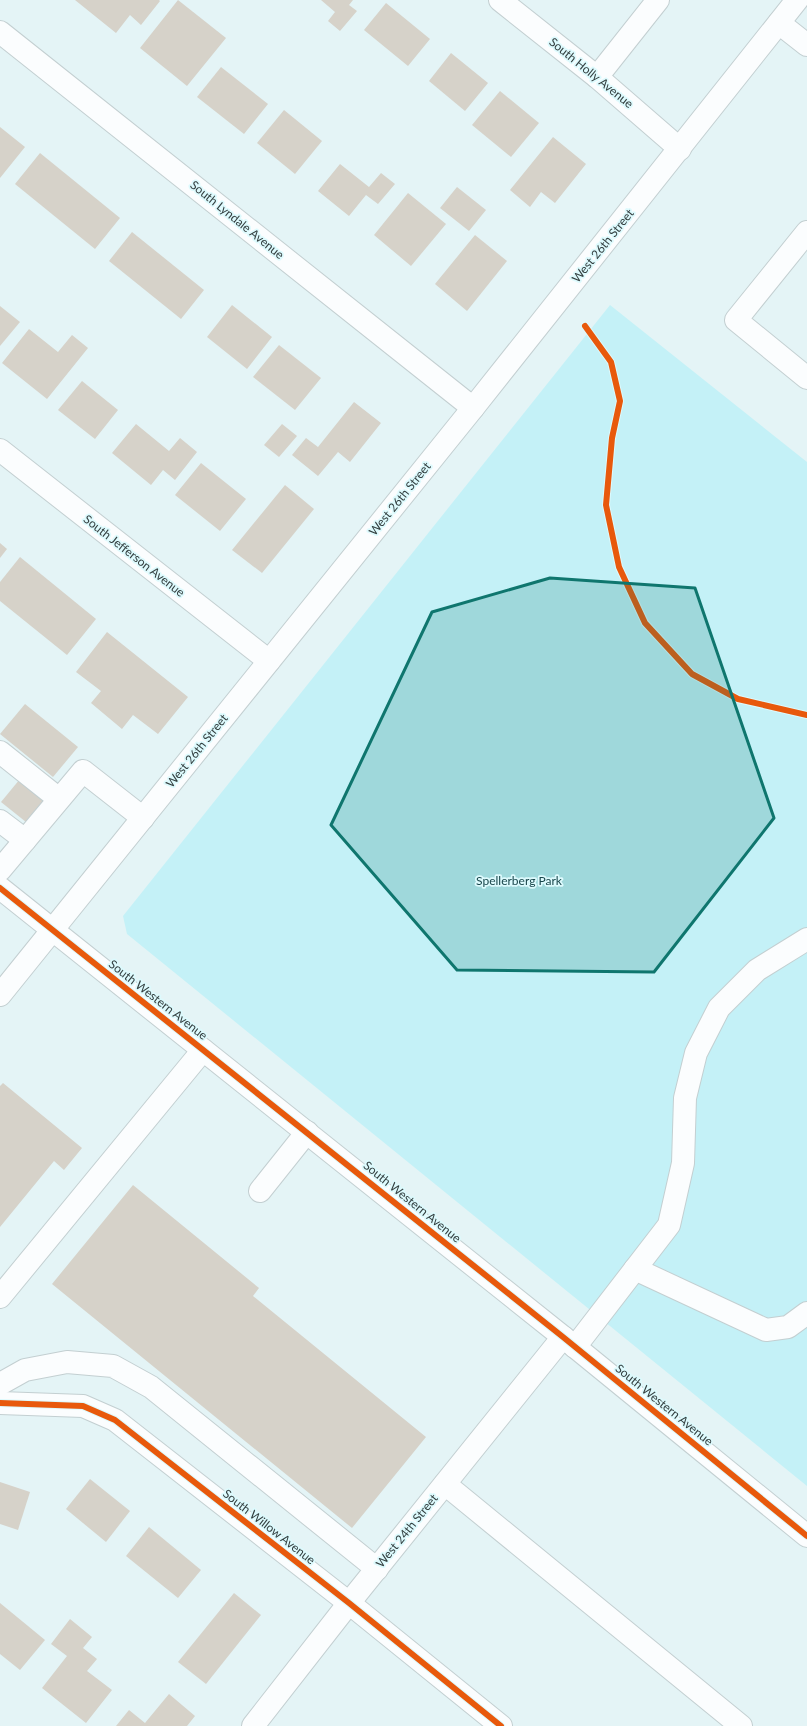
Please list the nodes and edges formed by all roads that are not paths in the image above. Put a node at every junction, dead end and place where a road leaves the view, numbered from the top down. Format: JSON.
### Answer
{"nodes":[{"id":1,"x":658,"y":0,"type":"edge"},
{"id":2,"x":797,"y":0,"type":"edge"},
{"id":3,"x":502,"y":1,"type":"edge"},
{"id":4,"x":779,"y":23,"type":"junction"},
{"id":5,"x":0,"y":32,"type":"edge"},
{"id":6,"x":807,"y":45,"type":"edge"},
{"id":7,"x":597,"y":77,"type":"junction"},
{"id":8,"x":680,"y":149,"type":"junction"},
{"id":9,"x":807,"y":232,"type":"edge"},
{"id":10,"x":807,"y":378,"type":"edge"},
{"id":11,"x":473,"y":408,"type":"junction"},
{"id":12,"x":0,"y":450,"type":"edge"},
{"id":13,"x":269,"y":661,"type":"junction"},
{"id":14,"x":0,"y":752,"type":"edge"},
{"id":15,"x":59,"y":799,"type":"junction"},
{"id":16,"x":143,"y":818,"type":"junction"},
{"id":17,"x":0,"y":821,"type":"edge"},
{"id":18,"x":25,"y":840,"type":"junction"},
{"id":19,"x":0,"y":870,"type":"edge"},
{"id":20,"x":0,"y":888,"type":"edge"},
{"id":21,"x":53,"y":930,"type":"junction"},
{"id":22,"x":807,"y":939,"type":"edge"},
{"id":23,"x":0,"y":995,"type":"edge"},
{"id":24,"x":204,"y":1050,"type":"junction"},
{"id":25,"x":307,"y":1132,"type":"junction"},
{"id":26,"x":260,"y":1191,"type":"dead end"},
{"id":27,"x":635,"y":1268,"type":"junction"},
{"id":28,"x":0,"y":1297,"type":"edge"},
{"id":29,"x":807,"y":1313,"type":"edge"},
{"id":30,"x":569,"y":1342,"type":"junction"},
{"id":31,"x":0,"y":1384,"type":"edge"},
{"id":32,"x":0,"y":1402,"type":"edge"},
{"id":33,"x":445,"y":1484,"type":"junction"},
{"id":34,"x":807,"y":1536,"type":"edge"},
{"id":35,"x":377,"y":1569,"type":"junction"},
{"id":36,"x":349,"y":1603,"type":"junction"},
{"id":37,"x":253,"y":1726,"type":"edge"},
{"id":38,"x":501,"y":1726,"type":"edge"},
{"id":39,"x":742,"y":1726,"type":"edge"}],
"edges":[{"from":1,"to":7,"type":"street"},
{"from":2,"to":4,"type":"street","name":"West 26th Street"},
{"from":3,"to":7,"type":"street","name":"South Holly Avenue"},
{"from":4,"to":6,"type":"street"},
{"from":4,"to":8,"type":"street","name":"West 26th Street"},
{"from":5,"to":11,"type":"street","name":"South Lyndale Avenue"},
{"from":7,"to":8,"type":"street","name":"South Holly Avenue"},
{"from":8,"to":11,"type":"street","name":"West 26th Street"},
{"from":9,"to":10,"type":"street"},
{"from":11,"to":13,"type":"street","name":"West 26th Street"},
{"from":12,"to":13,"type":"street","name":"South Jefferson Avenue"},
{"from":13,"to":16,"type":"street","name":"West 26th Street"},
{"from":14,"to":15,"type":"street"},
{"from":15,"to":16,"type":"street"},
{"from":15,"to":18,"type":"street"},
{"from":16,"to":21,"type":"street","name":"West 26th Street"},
{"from":17,"to":18,"type":"street"},
{"from":18,"to":19,"type":"street"},
{"from":20,"to":21,"type":"street","name":"South Western Avenue"},
{"from":21,"to":23,"type":"street","name":"West 26th Street"},
{"from":21,"to":24,"type":"street","name":"South Western Avenue"},
{"from":22,"to":27,"type":"street","name":"West 24th Street"},
{"from":24,"to":25,"type":"street","name":"South Western Avenue"},
{"from":24,"to":28,"type":"street"},
{"from":25,"to":26,"type":"street"},
{"from":25,"to":30,"type":"street","name":"South Western Avenue"},
{"from":27,"to":29,"type":"street"},
{"from":27,"to":30,"type":"street","name":"West 24th Street"},
{"from":30,"to":33,"type":"street","name":"West 24th Street"},
{"from":30,"to":34,"type":"street","name":"South Western Avenue"},
{"from":31,"to":35,"type":"street"},
{"from":32,"to":36,"type":"street","name":"South Willow Avenue"},
{"from":33,"to":35,"type":"street","name":"West 24th Street"},
{"from":33,"to":39,"type":"street"},
{"from":35,"to":36,"type":"street","name":"West 24th Street"},
{"from":36,"to":37,"type":"street","name":"West 24th Street"},
{"from":36,"to":38,"type":"street","name":"South Willow Avenue"}]}
